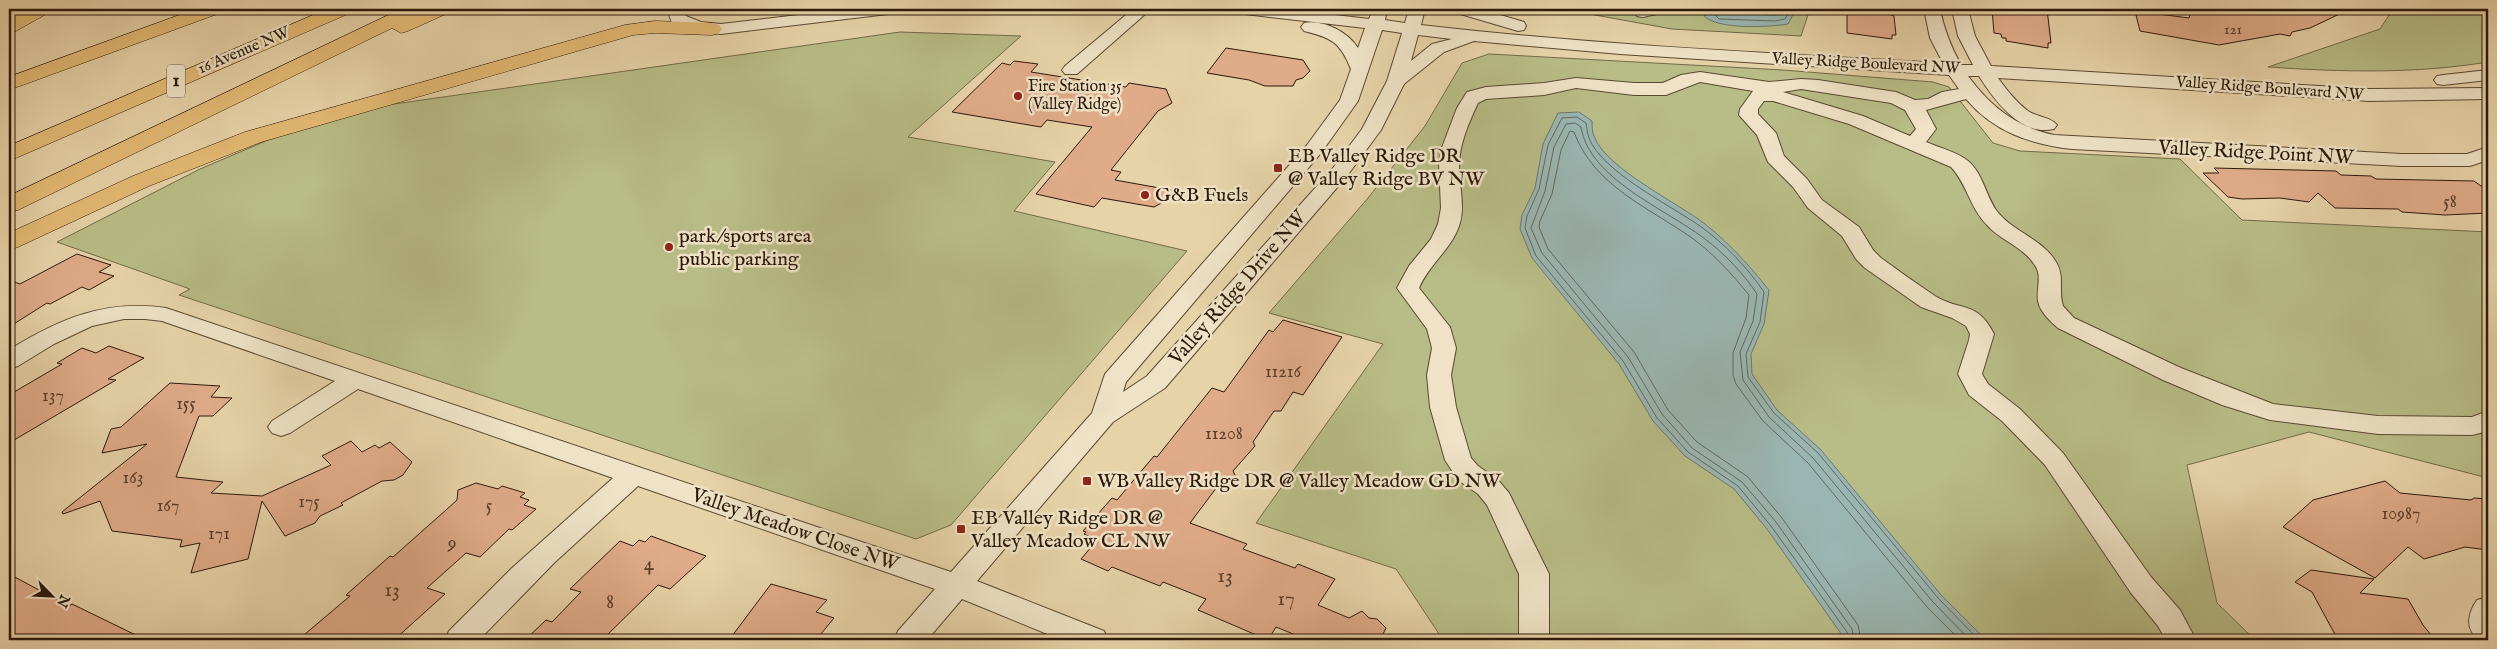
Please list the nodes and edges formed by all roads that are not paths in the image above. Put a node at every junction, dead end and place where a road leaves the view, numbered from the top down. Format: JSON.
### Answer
{"nodes":[{"id":1,"x":17,"y":9,"type":"edge"},
{"id":2,"x":41,"y":9,"type":"edge"},
{"id":3,"x":203,"y":9,"type":"edge"},
{"id":4,"x":213,"y":9,"type":"edge"},
{"id":5,"x":302,"y":9,"type":"edge"},
{"id":6,"x":343,"y":9,"type":"edge"},
{"id":7,"x":416,"y":9,"type":"edge"},
{"id":8,"x":441,"y":9,"type":"edge"},
{"id":9,"x":675,"y":9,"type":"edge"},
{"id":10,"x":797,"y":9,"type":"edge"},
{"id":11,"x":888,"y":9,"type":"edge"},
{"id":12,"x":1143,"y":9,"type":"edge"},
{"id":13,"x":1230,"y":9,"type":"edge"},
{"id":14,"x":1245,"y":9,"type":"edge"},
{"id":15,"x":1463,"y":9,"type":"edge"},
{"id":16,"x":1932,"y":9,"type":"edge"},
{"id":17,"x":1960,"y":9,"type":"edge"},
{"id":18,"x":1375,"y":13,"type":"edge"},
{"id":19,"x":9,"y":14,"type":"edge"},
{"id":20,"x":1414,"y":18,"type":"edge"},
{"id":21,"x":9,"y":26,"type":"edge"},
{"id":22,"x":752,"y":26,"type":"junction"},
{"id":23,"x":1518,"y":26,"type":"junction"},
{"id":24,"x":712,"y":29,"type":"junction"},
{"id":25,"x":1490,"y":38,"type":"junction"},
{"id":26,"x":128,"y":39,"type":"junction"},
{"id":27,"x":1950,"y":62,"type":"junction"},
{"id":28,"x":1981,"y":64,"type":"junction"},
{"id":29,"x":1071,"y":70,"type":"dead end"},
{"id":30,"x":1360,"y":70,"type":"junction"},
{"id":31,"x":2488,"y":75,"type":"edge"},
{"id":32,"x":1396,"y":81,"type":"junction"},
{"id":33,"x":9,"y":84,"type":"edge"},
{"id":34,"x":1771,"y":91,"type":"junction"},
{"id":35,"x":1972,"y":92,"type":"junction"},
{"id":36,"x":2488,"y":93,"type":"edge"},
{"id":37,"x":1912,"y":106,"type":"junction"},
{"id":38,"x":202,"y":113,"type":"junction"},
{"id":39,"x":2031,"y":128,"type":"junction"},
{"id":40,"x":9,"y":134,"type":"edge"},
{"id":41,"x":1915,"y":143,"type":"junction"},
{"id":42,"x":2488,"y":149,"type":"edge"},
{"id":43,"x":2488,"y":153,"type":"edge"},
{"id":44,"x":9,"y":154,"type":"edge"},
{"id":45,"x":9,"y":205,"type":"edge"},
{"id":46,"x":9,"y":242,"type":"edge"},
{"id":47,"x":9,"y":361,"type":"edge"},
{"id":48,"x":355,"y":380,"type":"junction"},
{"id":49,"x":1104,"y":416,"type":"junction"},
{"id":50,"x":2488,"y":420,"type":"edge"},
{"id":51,"x":281,"y":428,"type":"dead end"},
{"id":52,"x":633,"y":475,"type":"junction"},
{"id":53,"x":956,"y":585,"type":"junction"},
{"id":54,"x":2488,"y":608,"type":"edge"},
{"id":55,"x":2488,"y":632,"type":"edge"},
{"id":56,"x":460,"y":640,"type":"edge"},
{"id":57,"x":909,"y":640,"type":"edge"},
{"id":58,"x":1093,"y":640,"type":"edge"},
{"id":59,"x":1534,"y":640,"type":"edge"},
{"id":60,"x":2181,"y":640,"type":"edge"}],
"edges":[{"from":1,"to":19,"type":"highway"},
{"from":2,"to":21,"type":"highway"},
{"from":3,"to":26,"type":"highway"},
{"from":4,"to":26,"type":"highway"},
{"from":5,"to":40,"type":"highway","name":"16 Avenue NW","number":"1"},
{"from":6,"to":44,"type":"highway","name":"16 Avenue NW","number":"1"},
{"from":7,"to":38,"type":"highway"},
{"from":8,"to":38,"type":"highway"},
{"from":9,"to":24,"type":"street"},
{"from":10,"to":22,"type":"street"},
{"from":11,"to":22,"type":"street"},
{"from":12,"to":29,"type":"street"},
{"from":13,"to":30,"type":"street"},
{"from":14,"to":18,"type":"street","name":"Valley Ridge Boulevard NW"},
{"from":15,"to":23,"type":"street"},
{"from":16,"to":27,"type":"street","name":"Valley Ridge Point NW"},
{"from":17,"to":28,"type":"street","name":"Valley Ridge Point NW"},
{"from":18,"to":20,"type":"street","name":"Valley Ridge Boulevard NW"},
{"from":18,"to":30,"type":"street","name":"Valley Ridge Drive NW"},
{"from":20,"to":23,"type":"street","name":"Valley Ridge Boulevard NW"},
{"from":20,"to":25,"type":"street","name":"Valley Ridge Boulevard NW"},
{"from":20,"to":32,"type":"street","name":"Valley Ridge Drive NW"},
{"from":22,"to":24,"type":"street"},
{"from":23,"to":27,"type":"street","name":"Valley Ridge Boulevard NW"},
{"from":24,"to":46,"type":"highway"},
{"from":25,"to":27,"type":"street","name":"Valley Ridge Boulevard NW"},
{"from":25,"to":32,"type":"street"},
{"from":26,"to":33,"type":"highway"},
{"from":27,"to":28,"type":"street","name":"Valley Ridge Boulevard NW"},
{"from":27,"to":35,"type":"street","name":"Valley Ridge Point NW"},
{"from":28,"to":31,"type":"street","name":"Valley Ridge Boulevard NW"},
{"from":28,"to":36,"type":"street","name":"Valley Ridge Boulevard NW"},
{"from":28,"to":39,"type":"street","name":"Valley Ridge Point NW"},
{"from":30,"to":49,"type":"street","name":"Valley Ridge Drive NW"},
{"from":32,"to":49,"type":"street","name":"Valley Ridge Drive NW"},
{"from":34,"to":37,"type":"street"},
{"from":34,"to":41,"type":"street"},
{"from":34,"to":59,"type":"street"},
{"from":34,"to":60,"type":"street"},
{"from":35,"to":37,"type":"street"},
{"from":35,"to":39,"type":"street","name":"Valley Ridge Point NW"},
{"from":37,"to":41,"type":"street"},
{"from":38,"to":45,"type":"highway"},
{"from":39,"to":42,"type":"street","name":"Valley Ridge Point NW"},
{"from":39,"to":43,"type":"street","name":"Valley Ridge Point NW"},
{"from":41,"to":50,"type":"street"},
{"from":47,"to":48,"type":"street","name":"Valley Meadow Close NW"},
{"from":48,"to":51,"type":"street"},
{"from":48,"to":52,"type":"street","name":"Valley Meadow Close NW"},
{"from":49,"to":53,"type":"street","name":"Valley Ridge Drive NW"},
{"from":52,"to":53,"type":"street","name":"Valley Meadow Close NW"},
{"from":52,"to":56,"type":"street"},
{"from":53,"to":57,"type":"street","name":"Valley Ridge Drive NW"},
{"from":53,"to":58,"type":"street","name":"Valley Meadow Close NW"},
{"from":54,"to":55,"type":"street"}]}
